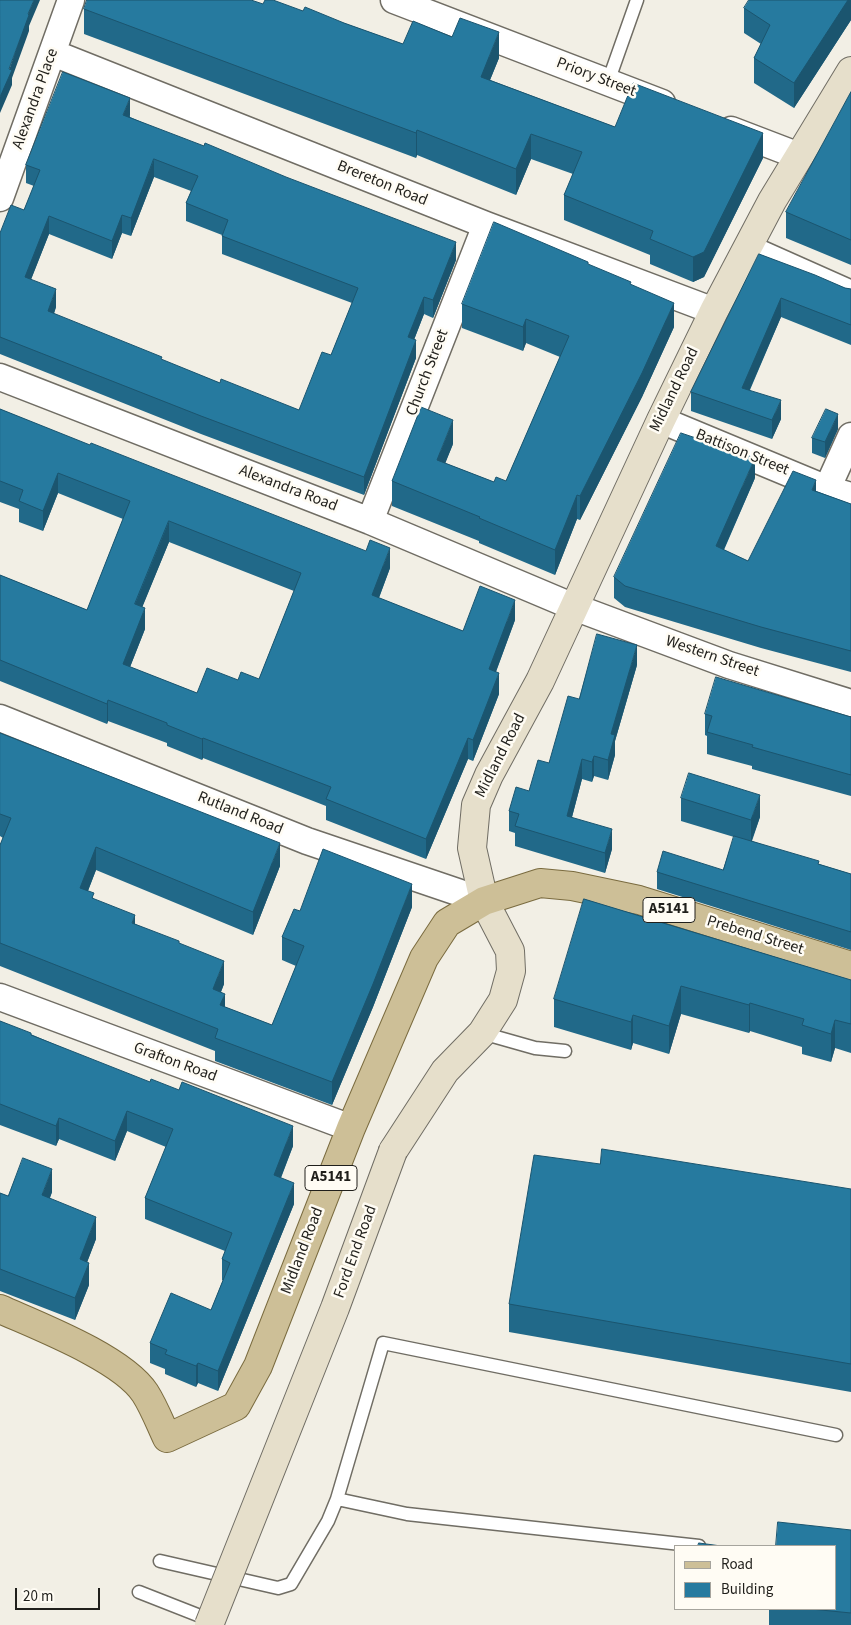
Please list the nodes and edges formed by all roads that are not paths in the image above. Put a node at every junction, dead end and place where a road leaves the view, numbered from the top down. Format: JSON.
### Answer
{"nodes":[{"id":1,"x":71,"y":0,"type":"edge"},
{"id":2,"x":394,"y":0,"type":"edge"},
{"id":3,"x":637,"y":0,"type":"edge"},
{"id":4,"x":52,"y":53,"type":"junction"},
{"id":5,"x":851,"y":71,"type":"edge"},
{"id":6,"x":608,"y":82,"type":"junction"},
{"id":7,"x":680,"y":110,"type":"edge"},
{"id":8,"x":708,"y":121,"type":"edge"},
{"id":9,"x":799,"y":156,"type":"junction"},
{"id":10,"x":0,"y":198,"type":"edge"},
{"id":11,"x":486,"y":225,"type":"junction"},
{"id":12,"x":748,"y":248,"type":"junction"},
{"id":13,"x":851,"y":294,"type":"edge"},
{"id":14,"x":714,"y":311,"type":"junction"},
{"id":15,"x":0,"y":378,"type":"edge"},
{"id":16,"x":661,"y":420,"type":"junction"},
{"id":17,"x":851,"y":436,"type":"edge"},
{"id":18,"x":839,"y":492,"type":"edge"},
{"id":19,"x":370,"y":521,"type":"junction"},
{"id":20,"x":574,"y":607,"type":"junction"},
{"id":21,"x":851,"y":703,"type":"edge"},
{"id":22,"x":0,"y":718,"type":"edge"},
{"id":23,"x":484,"y":901,"type":"junction"},
{"id":24,"x":851,"y":966,"type":"edge"},
{"id":25,"x":0,"y":997,"type":"edge"},
{"id":26,"x":482,"y":1032,"type":"junction"},
{"id":27,"x":565,"y":1051,"type":"dead end"},
{"id":28,"x":351,"y":1128,"type":"junction"},
{"id":29,"x":0,"y":1309,"type":"edge"},
{"id":30,"x":836,"y":1435,"type":"dead end"},
{"id":31,"x":337,"y":1499,"type":"junction"},
{"id":32,"x":691,"y":1545,"type":"edge"},
{"id":33,"x":160,"y":1560,"type":"dead end"},
{"id":34,"x":138,"y":1592,"type":"dead end"},
{"id":35,"x":209,"y":1625,"type":"edge"},
{"id":36,"x":222,"y":1625,"type":"edge"}],
"edges":[{"from":1,"to":4,"type":"street","name":"Alexandra Place"},
{"from":2,"to":6,"type":"street","name":"Priory Street"},
{"from":3,"to":6,"type":"lane"},
{"from":4,"to":10,"type":"street","name":"Alexandra Place"},
{"from":4,"to":11,"type":"street","name":"Brereton Road"},
{"from":5,"to":9,"type":"street","name":"Midland Road"},
{"from":6,"to":7,"type":"street","name":"Priory Street"},
{"from":8,"to":9,"type":"street"},
{"from":9,"to":12,"type":"street","name":"Midland Road"},
{"from":11,"to":14,"type":"street","name":"Brereton Road"},
{"from":11,"to":19,"type":"street","name":"Church Street"},
{"from":12,"to":13,"type":"street"},
{"from":12,"to":14,"type":"street","name":"Midland Road"},
{"from":14,"to":16,"type":"street","name":"Midland Road"},
{"from":15,"to":19,"type":"street","name":"Alexandra Road"},
{"from":16,"to":18,"type":"street","name":"Battison Street"},
{"from":16,"to":20,"type":"street","name":"Midland Road"},
{"from":17,"to":18,"type":"street"},
{"from":19,"to":20,"type":"street","name":"Alexandra Road"},
{"from":20,"to":21,"type":"street","name":"Western Street"},
{"from":20,"to":23,"type":"street","name":"Midland Road"},
{"from":22,"to":23,"type":"street","name":"Rutland Road"},
{"from":23,"to":24,"type":"main road","name":"Prebend Street","number":"A5141"},
{"from":23,"to":26,"type":"street","name":"Ford End Road"},
{"from":23,"to":28,"type":"main road","name":"Midland Road","number":"A5141"},
{"from":25,"to":28,"type":"street","name":"Grafton Road"},
{"from":26,"to":27,"type":"lane"},
{"from":26,"to":35,"type":"street","name":"Ford End Road","bridge":true},
{"from":28,"to":29,"type":"main road","name":"Midland Road","number":"A5141"},
{"from":30,"to":31,"type":"lane"},
{"from":31,"to":32,"type":"lane"},
{"from":31,"to":33,"type":"lane"},
{"from":34,"to":36,"type":"lane"}]}
